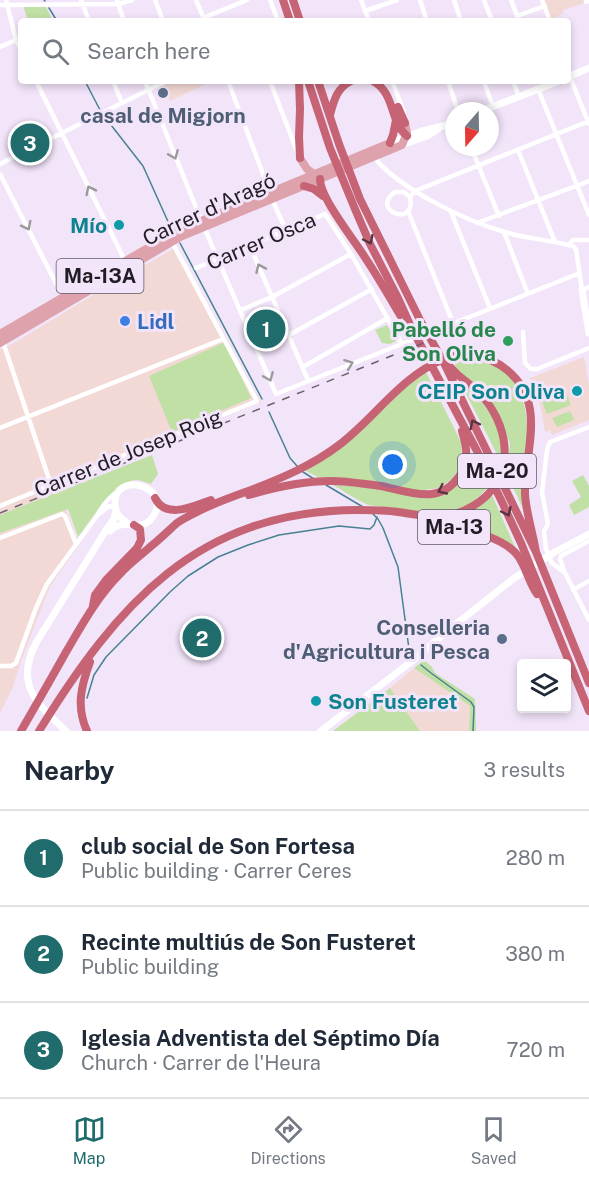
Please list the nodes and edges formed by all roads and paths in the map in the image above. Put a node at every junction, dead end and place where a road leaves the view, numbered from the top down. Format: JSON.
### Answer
{"nodes":[{"id":1,"x":132,"y":0,"type":"edge"},
{"id":2,"x":155,"y":0,"type":"edge"},
{"id":3,"x":196,"y":0,"type":"edge"},
{"id":4,"x":248,"y":0,"type":"edge"},
{"id":5,"x":270,"y":0,"type":"edge"},
{"id":6,"x":283,"y":0,"type":"edge"},
{"id":7,"x":293,"y":0,"type":"edge"},
{"id":8,"x":361,"y":0,"type":"edge"},
{"id":9,"x":397,"y":0,"type":"edge"},
{"id":10,"x":420,"y":0,"type":"edge"},
{"id":11,"x":454,"y":0,"type":"edge"},
{"id":12,"x":484,"y":0,"type":"edge"},
{"id":13,"x":511,"y":0,"type":"edge"},
{"id":14,"x":542,"y":0,"type":"edge"},
{"id":15,"x":7,"y":2,"type":"edge"},
{"id":16,"x":118,"y":2,"type":"edge"},
{"id":17,"x":82,"y":3,"type":"edge"},
{"id":18,"x":0,"y":5,"type":"edge"},
{"id":19,"x":545,"y":6,"type":"junction"},
{"id":20,"x":365,"y":11,"type":"junction"},
{"id":21,"x":88,"y":18,"type":"edge"},
{"id":22,"x":123,"y":18,"type":"edge"},
{"id":23,"x":162,"y":18,"type":"edge"},
{"id":24,"x":204,"y":18,"type":"edge"},
{"id":25,"x":206,"y":18,"type":"edge"},
{"id":26,"x":278,"y":18,"type":"edge"},
{"id":27,"x":289,"y":18,"type":"edge"},
{"id":28,"x":299,"y":18,"type":"edge"},
{"id":29,"x":368,"y":18,"type":"edge"},
{"id":30,"x":426,"y":18,"type":"edge"},
{"id":31,"x":460,"y":18,"type":"edge"},
{"id":32,"x":491,"y":18,"type":"edge"},
{"id":33,"x":518,"y":18,"type":"edge"},
{"id":34,"x":520,"y":18,"type":"edge"},
{"id":35,"x":549,"y":18,"type":"edge"},
{"id":36,"x":16,"y":40,"type":"junction"},
{"id":37,"x":18,"y":44,"type":"edge"},
{"id":38,"x":0,"y":47,"type":"edge"},
{"id":39,"x":589,"y":68,"type":"edge"},
{"id":40,"x":571,"y":74,"type":"edge"},
{"id":41,"x":571,"y":80,"type":"edge"},
{"id":42,"x":38,"y":84,"type":"edge"},
{"id":43,"x":114,"y":84,"type":"edge"},
{"id":44,"x":145,"y":84,"type":"edge"},
{"id":45,"x":161,"y":84,"type":"edge"},
{"id":46,"x":229,"y":84,"type":"edge"},
{"id":47,"x":271,"y":84,"type":"edge"},
{"id":48,"x":299,"y":84,"type":"edge"},
{"id":49,"x":310,"y":84,"type":"edge"},
{"id":50,"x":319,"y":84,"type":"edge"},
{"id":51,"x":345,"y":84,"type":"edge"},
{"id":52,"x":377,"y":84,"type":"edge"},
{"id":53,"x":386,"y":84,"type":"edge"},
{"id":54,"x":393,"y":84,"type":"edge"},
{"id":55,"x":449,"y":84,"type":"edge"},
{"id":56,"x":485,"y":84,"type":"edge"},
{"id":57,"x":514,"y":84,"type":"edge"},
{"id":58,"x":542,"y":86,"type":"edge"},
{"id":59,"x":148,"y":91,"type":"junction"},
{"id":60,"x":519,"y":96,"type":"junction"},
{"id":61,"x":455,"y":102,"type":"edge"},
{"id":62,"x":491,"y":102,"type":"edge"},
{"id":63,"x":122,"y":103,"type":"junction"},
{"id":64,"x":499,"y":104,"type":"edge"},
{"id":65,"x":329,"y":116,"type":"junction"},
{"id":66,"x":589,"y":122,"type":"edge"},
{"id":67,"x":445,"y":125,"type":"edge"},
{"id":68,"x":407,"y":132,"type":"junction"},
{"id":69,"x":62,"y":133,"type":"junction"},
{"id":70,"x":556,"y":134,"type":"junction"},
{"id":71,"x":390,"y":143,"type":"junction"},
{"id":72,"x":334,"y":146,"type":"junction"},
{"id":73,"x":518,"y":150,"type":"junction"},
{"id":74,"x":474,"y":156,"type":"edge"},
{"id":75,"x":374,"y":157,"type":"junction"},
{"id":76,"x":300,"y":158,"type":"junction"},
{"id":77,"x":0,"y":164,"type":"edge"},
{"id":78,"x":478,"y":165,"type":"junction"},
{"id":79,"x":0,"y":174,"type":"edge"},
{"id":80,"x":319,"y":174,"type":"junction"},
{"id":81,"x":589,"y":181,"type":"edge"},
{"id":82,"x":294,"y":182,"type":"junction"},
{"id":83,"x":349,"y":185,"type":"junction"},
{"id":84,"x":304,"y":186,"type":"junction"},
{"id":85,"x":577,"y":186,"type":"junction"},
{"id":86,"x":415,"y":191,"type":"junction"},
{"id":87,"x":272,"y":196,"type":"junction"},
{"id":88,"x":410,"y":198,"type":"junction"},
{"id":89,"x":539,"y":200,"type":"junction"},
{"id":90,"x":327,"y":201,"type":"junction"},
{"id":91,"x":408,"y":211,"type":"junction"},
{"id":92,"x":451,"y":212,"type":"junction"},
{"id":93,"x":589,"y":215,"type":"edge"},
{"id":94,"x":499,"y":216,"type":"junction"},
{"id":95,"x":203,"y":223,"type":"junction"},
{"id":96,"x":477,"y":223,"type":"junction"},
{"id":97,"x":286,"y":230,"type":"junction"},
{"id":98,"x":504,"y":232,"type":"junction"},
{"id":99,"x":589,"y":240,"type":"edge"},
{"id":100,"x":172,"y":242,"type":"junction"},
{"id":101,"x":555,"y":242,"type":"junction"},
{"id":102,"x":568,"y":245,"type":"junction"},
{"id":103,"x":250,"y":246,"type":"junction"},
{"id":104,"x":351,"y":254,"type":"junction"},
{"id":105,"x":219,"y":259,"type":"junction"},
{"id":106,"x":126,"y":265,"type":"junction"},
{"id":107,"x":196,"y":268,"type":"dead end"},
{"id":108,"x":580,"y":273,"type":"junction"},
{"id":109,"x":372,"y":289,"type":"junction"},
{"id":110,"x":586,"y":289,"type":"edge"},
{"id":111,"x":528,"y":294,"type":"junction"},
{"id":112,"x":273,"y":297,"type":"junction"},
{"id":113,"x":67,"y":299,"type":"junction"},
{"id":114,"x":490,"y":308,"type":"junction"},
{"id":115,"x":241,"y":310,"type":"junction"},
{"id":116,"x":388,"y":318,"type":"junction"},
{"id":117,"x":453,"y":323,"type":"junction"},
{"id":118,"x":411,"y":327,"type":"junction"},
{"id":119,"x":523,"y":332,"type":"dead end"},
{"id":120,"x":589,"y":333,"type":"edge"},
{"id":121,"x":289,"y":335,"type":"junction"},
{"id":122,"x":1,"y":338,"type":"edge"},
{"id":123,"x":223,"y":339,"type":"junction"},
{"id":124,"x":402,"y":344,"type":"junction"},
{"id":125,"x":589,"y":348,"type":"edge"},
{"id":126,"x":303,"y":367,"type":"junction"},
{"id":127,"x":454,"y":376,"type":"junction"},
{"id":128,"x":308,"y":380,"type":"junction"},
{"id":129,"x":28,"y":417,"type":"junction"},
{"id":130,"x":461,"y":422,"type":"junction"},
{"id":131,"x":589,"y":427,"type":"edge"},
{"id":132,"x":0,"y":428,"type":"edge"},
{"id":133,"x":51,"y":485,"type":"junction"},
{"id":134,"x":123,"y":488,"type":"junction"},
{"id":135,"x":249,"y":490,"type":"junction"},
{"id":136,"x":155,"y":498,"type":"junction"},
{"id":137,"x":0,"y":506,"type":"edge"},
{"id":138,"x":116,"y":510,"type":"junction"},
{"id":139,"x":375,"y":511,"type":"junction"},
{"id":140,"x":97,"y":516,"type":"junction"},
{"id":141,"x":131,"y":525,"type":"junction"},
{"id":142,"x":169,"y":531,"type":"junction"},
{"id":143,"x":589,"y":534,"type":"edge"},
{"id":144,"x":103,"y":537,"type":"junction"},
{"id":145,"x":0,"y":538,"type":"edge"},
{"id":146,"x":589,"y":542,"type":"edge"},
{"id":147,"x":76,"y":544,"type":"junction"},
{"id":148,"x":537,"y":554,"type":"junction"},
{"id":149,"x":525,"y":563,"type":"junction"},
{"id":150,"x":565,"y":573,"type":"junction"},
{"id":151,"x":589,"y":581,"type":"edge"},
{"id":152,"x":573,"y":590,"type":"junction"},
{"id":153,"x":92,"y":608,"type":"junction"},
{"id":154,"x":589,"y":620,"type":"edge"},
{"id":155,"x":93,"y":651,"type":"junction"},
{"id":156,"x":0,"y":666,"type":"edge"},
{"id":157,"x":589,"y":683,"type":"edge"},
{"id":158,"x":589,"y":711,"type":"edge"},
{"id":159,"x":21,"y":731,"type":"edge"},
{"id":160,"x":39,"y":731,"type":"edge"},
{"id":161,"x":66,"y":731,"type":"edge"},
{"id":162,"x":87,"y":731,"type":"edge"},
{"id":163,"x":321,"y":731,"type":"edge"}],
"edges":[{"from":1,"to":16,"type":"street"},
{"from":2,"to":23,"type":"street"},
{"from":3,"to":24,"type":"street"},
{"from":4,"to":25,"type":"street"},
{"from":5,"to":26,"type":"street"},
{"from":6,"to":27,"type":"highway"},
{"from":7,"to":28,"type":"highway"},
{"from":8,"to":20,"type":"street"},
{"from":9,"to":20,"type":"street"},
{"from":10,"to":30,"type":"street"},
{"from":11,"to":31,"type":"street"},
{"from":12,"to":32,"type":"street"},
{"from":13,"to":33,"type":"street"},
{"from":14,"to":19,"type":"street"},
{"from":15,"to":17,"type":"street"},
{"from":15,"to":18,"type":"street"},
{"from":15,"to":36,"type":"street"},
{"from":16,"to":17,"type":"street"},
{"from":16,"to":22,"type":"street"},
{"from":17,"to":21,"type":"street"},
{"from":19,"to":34,"type":"street"},
{"from":19,"to":35,"type":"street"},
{"from":20,"to":29,"type":"street"},
{"from":36,"to":37,"type":"street"},
{"from":36,"to":38,"type":"street"},
{"from":39,"to":40,"type":"main road"},
{"from":41,"to":66,"type":"street"},
{"from":42,"to":69,"type":"street"},
{"from":43,"to":63,"type":"street"},
{"from":44,"to":59,"type":"street"},
{"from":45,"to":59,"type":"street"},
{"from":46,"to":87,"type":"street"},
{"from":47,"to":76,"type":"street"},
{"from":48,"to":76,"type":"highway"},
{"from":49,"to":72,"type":"highway","number":"Ma-20"},
{"from":50,"to":65,"type":"highway","number":"Ma-20"},
{"from":51,"to":65,"type":"highway"},
{"from":52,"to":68,"type":"highway"},
{"from":53,"to":68,"type":"highway"},
{"from":54,"to":68,"type":"street"},
{"from":55,"to":61,"type":"street"},
{"from":56,"to":62,"type":"street"},
{"from":57,"to":60,"type":"street"},
{"from":58,"to":60,"type":"main road"},
{"from":58,"to":70,"type":"street"},
{"from":59,"to":63,"type":"street"},
{"from":59,"to":95,"type":"street","one_way":true},
{"from":60,"to":64,"type":"main road"},
{"from":63,"to":69,"type":"street"},
{"from":65,"to":72,"type":"highway","number":"Ma-20"},
{"from":66,"to":70,"type":"street"},
{"from":67,"to":68,"type":"main road","name":"Carrer d'Aragó"},
{"from":68,"to":71,"type":"main road","name":"Carrer d'Aragó"},
{"from":68,"to":71,"type":"highway"},
{"from":68,"to":75,"type":"main road","name":"Carrer d'Aragó","number":"Ma-13A"},
{"from":69,"to":77,"type":"street"},
{"from":106,"to":69,"type":"street","one_way":true},
{"from":70,"to":73,"type":"street"},
{"from":70,"to":85,"type":"street"},
{"from":71,"to":80,"type":"main road","name":"Carrer d'Aragó"},
{"from":72,"to":83,"type":"highway","number":"Ma-20"},
{"from":73,"to":78,"type":"street"},
{"from":73,"to":89,"type":"street"},
{"from":74,"to":78,"type":"street"},
{"from":75,"to":80,"type":"main road","name":"Carrer d'Aragó","number":"Ma-13A"},
{"from":75,"to":86,"type":"street"},
{"from":76,"to":80,"type":"main road"},
{"from":76,"to":82,"type":"main road"},
{"from":78,"to":86,"type":"street"},
{"from":78,"to":94,"type":"street"},
{"from":79,"to":113,"type":"street","one_way":true},
{"from":80,"to":82,"type":"main road","name":"Carrer d'Aragó","number":"Ma-13A"},
{"from":80,"to":84,"type":"main road","name":"Carrer d'Aragó","number":"Ma-13A"},
{"from":80,"to":90,"type":"highway"},
{"from":81,"to":85,"type":"street"},
{"from":82,"to":87,"type":"main road","name":"Carrer d'Aragó","number":"Ma-13A"},
{"from":83,"to":118,"type":"highway","number":"Ma-20","one_way":true},
{"from":83,"to":127,"type":"highway","number":"Ma-20"},
{"from":84,"to":87,"type":"main road","name":"Carrer d'Aragó","number":"Ma-13A"},
{"from":84,"to":90,"type":"highway"},
{"from":85,"to":89,"type":"street"},
{"from":85,"to":93,"type":"street"},
{"from":86,"to":88,"type":"street"},
{"from":86,"to":92,"type":"street"},
{"from":87,"to":95,"type":"main road","name":"Carrer d'Aragó","number":"Ma-13A"},
{"from":87,"to":97,"type":"street"},
{"from":88,"to":91,"type":"street"},
{"from":88,"to":91,"type":"street"},
{"from":89,"to":94,"type":"street"},
{"from":89,"to":101,"type":"street"},
{"from":90,"to":118,"type":"highway"},
{"from":91,"to":117,"type":"street"},
{"from":92,"to":96,"type":"street"},
{"from":92,"to":114,"type":"street"},
{"from":94,"to":96,"type":"street"},
{"from":95,"to":100,"type":"main road","name":"Carrer d'Aragó","number":"Ma-13A"},
{"from":95,"to":105,"type":"street"},
{"from":95,"to":106,"type":"main road","name":"Carrer d'Aragó","number":"Ma-13A"},
{"from":96,"to":98,"type":"street"},
{"from":97,"to":103,"type":"street","name":"Carrer Osca"},
{"from":97,"to":104,"type":"street","name":"Carrer Osca"},
{"from":98,"to":101,"type":"street"},
{"from":98,"to":111,"type":"street"},
{"from":99,"to":102,"type":"street"},
{"from":100,"to":106,"type":"main road","name":"Carrer d'Aragó","number":"Ma-13A"},
{"from":100,"to":123,"type":"street"},
{"from":101,"to":102,"type":"street"},
{"from":102,"to":108,"type":"street"},
{"from":103,"to":105,"type":"street","name":"Carrer Osca"},
{"from":112,"to":103,"type":"street","one_way":true},
{"from":104,"to":109,"type":"street"},
{"from":104,"to":112,"type":"street"},
{"from":105,"to":107,"type":"street","name":"Carrer Osca"},
{"from":105,"to":115,"type":"street"},
{"from":106,"to":113,"type":"main road","name":"Carrer d'Aragó","number":"Ma-13A"},
{"from":108,"to":110,"type":"street"},
{"from":108,"to":111,"type":"street"},
{"from":109,"to":116,"type":"street"},
{"from":109,"to":121,"type":"street"},
{"from":110,"to":120,"type":"main road"},
{"from":111,"to":114,"type":"street"},
{"from":112,"to":115,"type":"street"},
{"from":112,"to":121,"type":"street"},
{"from":113,"to":122,"type":"main road","name":"Carrer d'Aragó","number":"Ma-13A"},
{"from":114,"to":117,"type":"street"},
{"from":115,"to":128,"type":"street","one_way":true},
{"from":116,"to":124,"type":"street"},
{"from":116,"to":126,"type":"street"},
{"from":117,"to":124,"type":"street"},
{"from":118,"to":130,"type":"highway","number":"Ma-20"},
{"from":119,"to":125,"type":"street"},
{"from":121,"to":126,"type":"street"},
{"from":122,"to":129,"type":"street"},
{"from":123,"to":129,"type":"street"},
{"from":123,"to":133,"type":"street","name":"Carrer de Josep Roig"},
{"from":128,"to":124,"type":"street","one_way":true},
{"from":126,"to":128,"type":"street"},
{"from":127,"to":139,"type":"highway"},
{"from":148,"to":127,"type":"highway","number":"Ma-20","one_way":true},
{"from":129,"to":132,"type":"street"},
{"from":129,"to":133,"type":"street"},
{"from":130,"to":142,"type":"highway","number":"Ma-13","one_way":true},
{"from":130,"to":149,"type":"highway","number":"Ma-20","one_way":true},
{"from":131,"to":150,"type":"street"},
{"from":133,"to":137,"type":"street","name":"Carrer de Josep Roig"},
{"from":134,"to":136,"type":"main road"},
{"from":134,"to":138,"type":"main road"},
{"from":134,"to":140,"type":"street"},
{"from":135,"to":136,"type":"highway"},
{"from":135,"to":142,"type":"highway"},
{"from":135,"to":148,"type":"highway"},
{"from":136,"to":141,"type":"main road"},
{"from":138,"to":140,"type":"street"},
{"from":138,"to":141,"type":"main road"},
{"from":138,"to":144,"type":"main road"},
{"from":139,"to":149,"type":"highway","number":"Ma-13"},
{"from":139,"to":155,"type":"highway","number":"Ma-13"},
{"from":140,"to":147,"type":"street"},
{"from":141,"to":144,"type":"main road"},
{"from":141,"to":153,"type":"highway"},
{"from":142,"to":153,"type":"highway","number":"Ma-13"},
{"from":143,"to":163,"type":"main road"},
{"from":144,"to":161,"type":"main road"},
{"from":145,"to":147,"type":"street"},
{"from":146,"to":150,"type":"street"},
{"from":147,"to":156,"type":"street"},
{"from":148,"to":157,"type":"highway","number":"Ma-20"},
{"from":149,"to":158,"type":"highway","number":"Ma-13"},
{"from":150,"to":152,"type":"street"},
{"from":151,"to":152,"type":"street"},
{"from":152,"to":154,"type":"street"},
{"from":153,"to":159,"type":"highway","number":"Ma-13"},
{"from":155,"to":160,"type":"highway","number":"Ma-13"},
{"from":155,"to":162,"type":"highway"}]}
